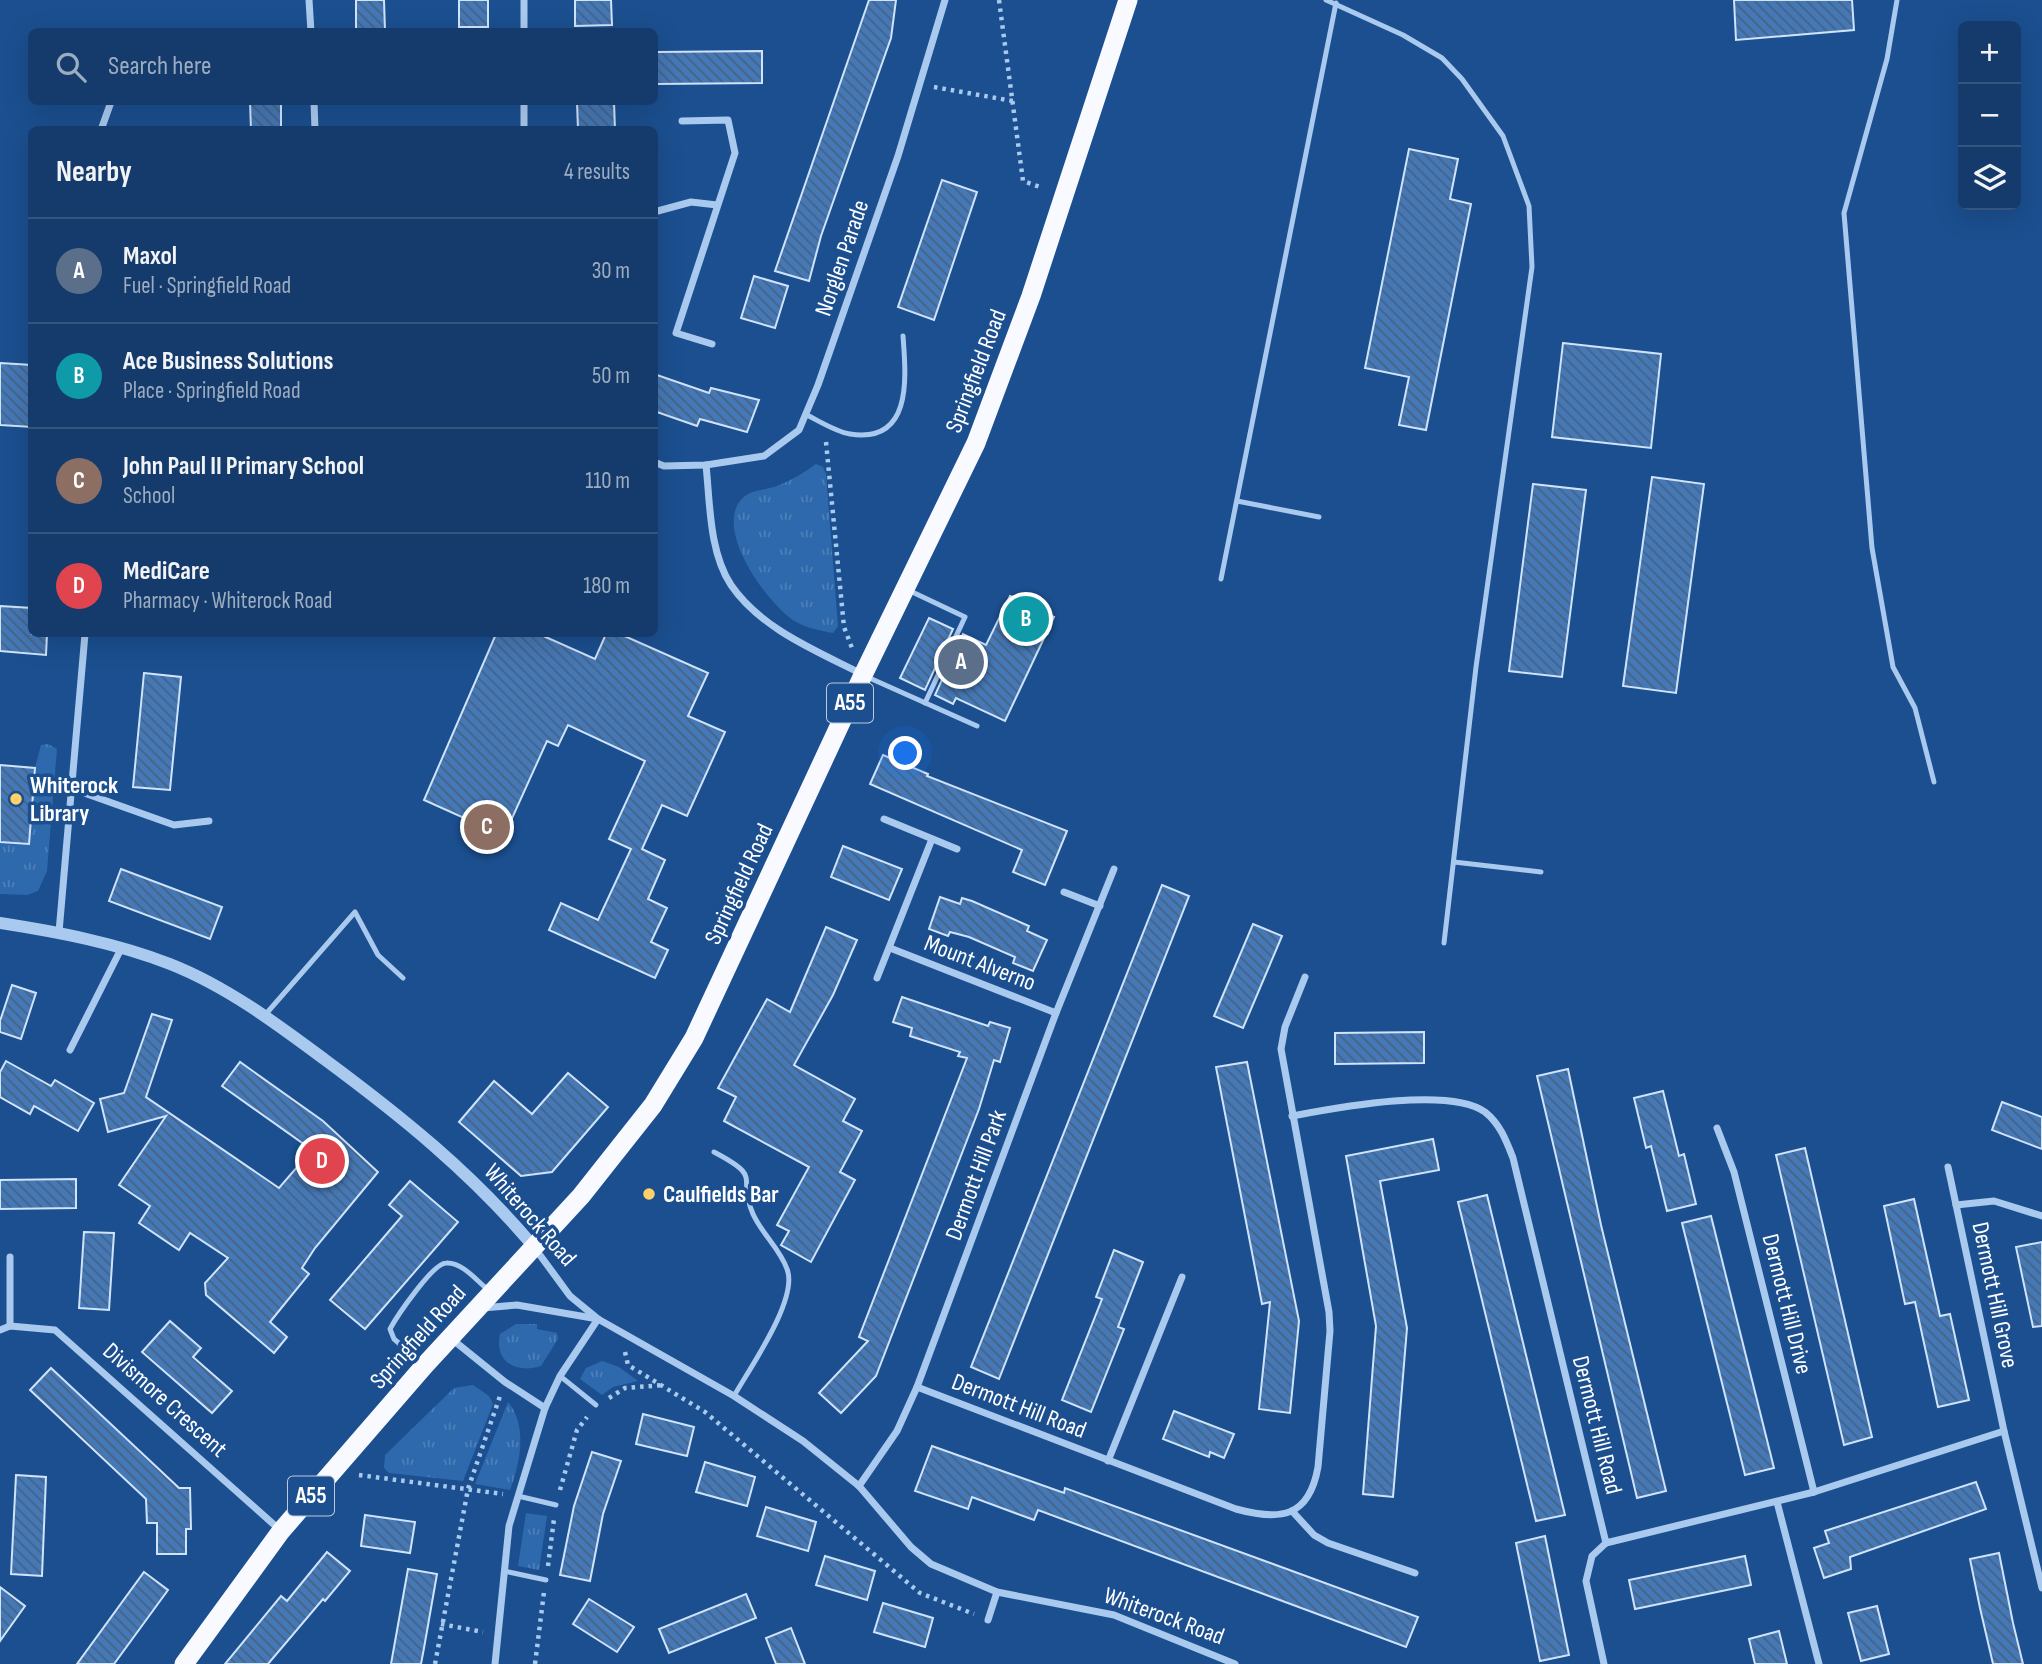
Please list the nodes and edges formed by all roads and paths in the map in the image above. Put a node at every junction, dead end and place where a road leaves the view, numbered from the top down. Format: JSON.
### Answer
{"nodes":[{"id":1,"x":309,"y":0,"type":"edge"},
{"id":2,"x":524,"y":0,"type":"edge"},
{"id":3,"x":946,"y":0,"type":"edge"},
{"id":4,"x":999,"y":0,"type":"edge"},
{"id":5,"x":1128,"y":0,"type":"edge"},
{"id":6,"x":1326,"y":0,"type":"edge"},
{"id":7,"x":1897,"y":0,"type":"edge"},
{"id":8,"x":1336,"y":3,"type":"junction"},
{"id":9,"x":311,"y":28,"type":"edge"},
{"id":10,"x":524,"y":28,"type":"edge"},
{"id":11,"x":920,"y":84,"type":"junction"},
{"id":12,"x":1013,"y":101,"type":"junction"},
{"id":13,"x":110,"y":105,"type":"edge"},
{"id":14,"x":314,"y":105,"type":"edge"},
{"id":15,"x":524,"y":105,"type":"edge"},
{"id":16,"x":682,"y":121,"type":"dead end"},
{"id":17,"x":102,"y":126,"type":"edge"},
{"id":18,"x":315,"y":126,"type":"edge"},
{"id":19,"x":524,"y":126,"type":"edge"},
{"id":20,"x":1064,"y":195,"type":"junction"},
{"id":21,"x":717,"y":205,"type":"junction"},
{"id":22,"x":658,"y":211,"type":"edge"},
{"id":23,"x":903,"y":336,"type":"dead end"},
{"id":24,"x":712,"y":344,"type":"dead end"},
{"id":25,"x":806,"y":414,"type":"junction"},
{"id":26,"x":799,"y":430,"type":"junction"},
{"id":27,"x":658,"y":464,"type":"edge"},
{"id":28,"x":706,"y":465,"type":"junction"},
{"id":29,"x":1237,"y":501,"type":"junction"},
{"id":30,"x":1319,"y":517,"type":"dead end"},
{"id":31,"x":1222,"y":579,"type":"dead end"},
{"id":32,"x":906,"y":589,"type":"junction"},
{"id":33,"x":85,"y":637,"type":"edge"},
{"id":34,"x":863,"y":675,"type":"junction"},
{"id":35,"x":925,"y":704,"type":"junction"},
{"id":36,"x":977,"y":726,"type":"dead end"},
{"id":37,"x":1934,"y":782,"type":"dead end"},
{"id":38,"x":73,"y":789,"type":"junction"},
{"id":39,"x":884,"y":819,"type":"dead end"},
{"id":40,"x":209,"y":821,"type":"dead end"},
{"id":41,"x":932,"y":839,"type":"junction"},
{"id":42,"x":957,"y":849,"type":"dead end"},
{"id":43,"x":1454,"y":862,"type":"junction"},
{"id":44,"x":1114,"y":869,"type":"dead end"},
{"id":45,"x":1541,"y":872,"type":"dead end"},
{"id":46,"x":1064,"y":891,"type":"dead end"},
{"id":47,"x":1100,"y":906,"type":"junction"},
{"id":48,"x":0,"y":923,"type":"edge"},
{"id":49,"x":59,"y":932,"type":"junction"},
{"id":50,"x":1444,"y":943,"type":"dead end"},
{"id":51,"x":890,"y":948,"type":"junction"},
{"id":52,"x":121,"y":949,"type":"junction"},
{"id":53,"x":1306,"y":977,"type":"dead end"},
{"id":54,"x":403,"y":978,"type":"dead end"},
{"id":55,"x":877,"y":978,"type":"dead end"},
{"id":56,"x":1056,"y":1013,"type":"junction"},
{"id":57,"x":265,"y":1015,"type":"junction"},
{"id":58,"x":70,"y":1050,"type":"dead end"},
{"id":59,"x":1292,"y":1116,"type":"junction"},
{"id":60,"x":1717,"y":1128,"type":"dead end"},
{"id":61,"x":714,"y":1152,"type":"dead end"},
{"id":62,"x":1948,"y":1167,"type":"dead end"},
{"id":63,"x":1956,"y":1205,"type":"junction"},
{"id":64,"x":2042,"y":1216,"type":"edge"},
{"id":65,"x":534,"y":1247,"type":"junction"},
{"id":66,"x":10,"y":1257,"type":"dead end"},
{"id":67,"x":1182,"y":1277,"type":"dead end"},
{"id":68,"x":491,"y":1293,"type":"junction"},
{"id":69,"x":476,"y":1309,"type":"junction"},
{"id":70,"x":598,"y":1319,"type":"junction"},
{"id":71,"x":10,"y":1326,"type":"junction"},
{"id":72,"x":0,"y":1330,"type":"edge"},
{"id":73,"x":622,"y":1334,"type":"junction"},
{"id":74,"x":450,"y":1338,"type":"junction"},
{"id":75,"x":425,"y":1365,"type":"junction"},
{"id":76,"x":560,"y":1376,"type":"junction"},
{"id":77,"x":505,"y":1382,"type":"junction"},
{"id":78,"x":917,"y":1387,"type":"junction"},
{"id":79,"x":734,"y":1396,"type":"junction"},
{"id":80,"x":596,"y":1405,"type":"dead end"},
{"id":81,"x":545,"y":1408,"type":"junction"},
{"id":82,"x":2004,"y":1431,"type":"junction"},
{"id":83,"x":1108,"y":1461,"type":"junction"},
{"id":84,"x":333,"y":1471,"type":"junction"},
{"id":85,"x":859,"y":1486,"type":"junction"},
{"id":86,"x":468,"y":1489,"type":"junction"},
{"id":87,"x":1814,"y":1492,"type":"junction"},
{"id":88,"x":518,"y":1496,"type":"junction"},
{"id":89,"x":1777,"y":1502,"type":"junction"},
{"id":90,"x":556,"y":1505,"type":"dead end"},
{"id":91,"x":1292,"y":1511,"type":"junction"},
{"id":92,"x":281,"y":1531,"type":"junction"},
{"id":93,"x":1606,"y":1543,"type":"junction"},
{"id":94,"x":504,"y":1571,"type":"junction"},
{"id":95,"x":1415,"y":1573,"type":"dead end"},
{"id":96,"x":546,"y":1580,"type":"dead end"},
{"id":97,"x":2042,"y":1588,"type":"edge"},
{"id":98,"x":997,"y":1592,"type":"junction"},
{"id":99,"x":988,"y":1620,"type":"joint"},
{"id":100,"x":441,"y":1624,"type":"junction"},
{"id":101,"x":464,"y":1629,"type":"dead end"},
{"id":102,"x":536,"y":1657,"type":"dead end"},
{"id":103,"x":184,"y":1664,"type":"edge"},
{"id":104,"x":435,"y":1664,"type":"edge"},
{"id":105,"x":495,"y":1664,"type":"edge"},
{"id":106,"x":539,"y":1664,"type":"edge"},
{"id":107,"x":1234,"y":1664,"type":"edge"},
{"id":108,"x":1604,"y":1664,"type":"edge"},
{"id":109,"x":1819,"y":1664,"type":"edge"}],
"edges":[{"from":1,"to":9,"type":"street"},
{"from":2,"to":10,"type":"street"},
{"from":3,"to":11,"type":"street","name":"Norglen Parade"},
{"from":4,"to":12,"type":"path"},
{"from":5,"to":20,"type":"highway","name":"Springfield Road","number":"A55"},
{"from":6,"to":8,"type":"lane"},
{"from":7,"to":37,"type":"lane"},
{"from":8,"to":29,"type":"lane"},
{"from":8,"to":43,"type":"lane"},
{"from":11,"to":12,"type":"path"},
{"from":11,"to":25,"type":"street","name":"Norglen Parade"},
{"from":12,"to":20,"type":"path"},
{"from":13,"to":17,"type":"street"},
{"from":14,"to":18,"type":"street"},
{"from":15,"to":19,"type":"street"},
{"from":16,"to":21,"type":"street"},
{"from":20,"to":32,"type":"highway","name":"Springfield Road","number":"A55"},
{"from":21,"to":22,"type":"street"},
{"from":21,"to":24,"type":"street"},
{"from":23,"to":25,"type":"lane"},
{"from":25,"to":26,"type":"street","name":"Norglen Parade"},
{"from":26,"to":28,"type":"street","name":"Norglen Parade"},
{"from":26,"to":34,"type":"path"},
{"from":27,"to":28,"type":"street","name":"Norglen Parade"},
{"from":28,"to":34,"type":"street"},
{"from":29,"to":30,"type":"lane"},
{"from":29,"to":31,"type":"lane"},
{"from":32,"to":34,"type":"highway","name":"Springfield Road","number":"A55"},
{"from":32,"to":35,"type":"lane"},
{"from":33,"to":38,"type":"street"},
{"from":34,"to":35,"type":"lane"},
{"from":34,"to":65,"type":"highway","name":"Springfield Road","number":"A55"},
{"from":35,"to":36,"type":"lane"},
{"from":38,"to":40,"type":"street"},
{"from":38,"to":49,"type":"street"},
{"from":39,"to":41,"type":"street"},
{"from":41,"to":42,"type":"street"},
{"from":41,"to":51,"type":"street","name":"Mount Alverno"},
{"from":43,"to":45,"type":"lane"},
{"from":43,"to":50,"type":"lane"},
{"from":44,"to":47,"type":"street","name":"Dermott Hill Park"},
{"from":46,"to":47,"type":"street"},
{"from":47,"to":56,"type":"street","name":"Dermott Hill Park"},
{"from":48,"to":49,"type":"street","name":"Whiterock Road"},
{"from":49,"to":52,"type":"street","name":"Whiterock Road"},
{"from":51,"to":55,"type":"street","name":"Mount Alverno"},
{"from":51,"to":56,"type":"street","name":"Mount Alverno"},
{"from":52,"to":57,"type":"street","name":"Whiterock Road"},
{"from":52,"to":58,"type":"street"},
{"from":53,"to":59,"type":"street"},
{"from":54,"to":57,"type":"lane"},
{"from":56,"to":78,"type":"street","name":"Dermott Hill Park"},
{"from":57,"to":65,"type":"street","name":"Whiterock Road"},
{"from":59,"to":91,"type":"street"},
{"from":59,"to":93,"type":"street","name":"Dermott Hill Road"},
{"from":60,"to":87,"type":"street","name":"Dermott Hill Drive"},
{"from":61,"to":79,"type":"lane"},
{"from":62,"to":63,"type":"street","name":"Dermott Hill Grove"},
{"from":63,"to":64,"type":"street"},
{"from":63,"to":82,"type":"street","name":"Dermott Hill Grove"},
{"from":65,"to":68,"type":"highway","name":"Springfield Road","number":"A55"},
{"from":65,"to":70,"type":"street","name":"Whiterock Road"},
{"from":66,"to":71,"type":"street"},
{"from":67,"to":83,"type":"street"},
{"from":68,"to":69,"type":"highway","name":"Springfield Road","number":"A55"},
{"from":68,"to":75,"type":"lane"},
{"from":69,"to":70,"type":"street"},
{"from":69,"to":74,"type":"highway","name":"Springfield Road","number":"A55"},
{"from":70,"to":73,"type":"street","name":"Whiterock Road"},
{"from":70,"to":76,"type":"street"},
{"from":71,"to":72,"type":"street","name":"Divismore Crescent"},
{"from":71,"to":92,"type":"street","name":"Divismore Crescent"},
{"from":73,"to":79,"type":"street","name":"Whiterock Road"},
{"from":73,"to":99,"type":"path"},
{"from":74,"to":75,"type":"highway","name":"Springfield Road","number":"A55"},
{"from":74,"to":77,"type":"street"},
{"from":75,"to":84,"type":"highway","name":"Springfield Road","number":"A55"},
{"from":76,"to":80,"type":"lane"},
{"from":76,"to":81,"type":"street"},
{"from":77,"to":81,"type":"street"},
{"from":77,"to":86,"type":"path"},
{"from":78,"to":83,"type":"street","name":"Dermott Hill Road"},
{"from":78,"to":85,"type":"street","name":"Dermott Hill Park"},
{"from":79,"to":85,"type":"street","name":"Whiterock Road"},
{"from":81,"to":88,"type":"street"},
{"from":82,"to":87,"type":"street"},
{"from":82,"to":97,"type":"street","name":"Dermott Hill Grove"},
{"from":83,"to":91,"type":"street","name":"Dermott Hill Road"},
{"from":84,"to":86,"type":"path"},
{"from":84,"to":92,"type":"highway","name":"Springfield Road","number":"A55"},
{"from":85,"to":98,"type":"street","name":"Whiterock Road"},
{"from":86,"to":88,"type":"path"},
{"from":86,"to":100,"type":"path"},
{"from":87,"to":89,"type":"street"},
{"from":88,"to":90,"type":"lane"},
{"from":88,"to":94,"type":"street"},
{"from":89,"to":93,"type":"street"},
{"from":89,"to":109,"type":"street"},
{"from":91,"to":95,"type":"street"},
{"from":92,"to":103,"type":"highway","name":"Springfield Road","number":"A55"},
{"from":93,"to":108,"type":"street"},
{"from":94,"to":96,"type":"lane"},
{"from":94,"to":105,"type":"street"},
{"from":98,"to":99,"type":"street"},
{"from":98,"to":107,"type":"street","name":"Whiterock Road"},
{"from":100,"to":101,"type":"path"},
{"from":100,"to":104,"type":"path"},
{"from":102,"to":106,"type":"path"}]}
